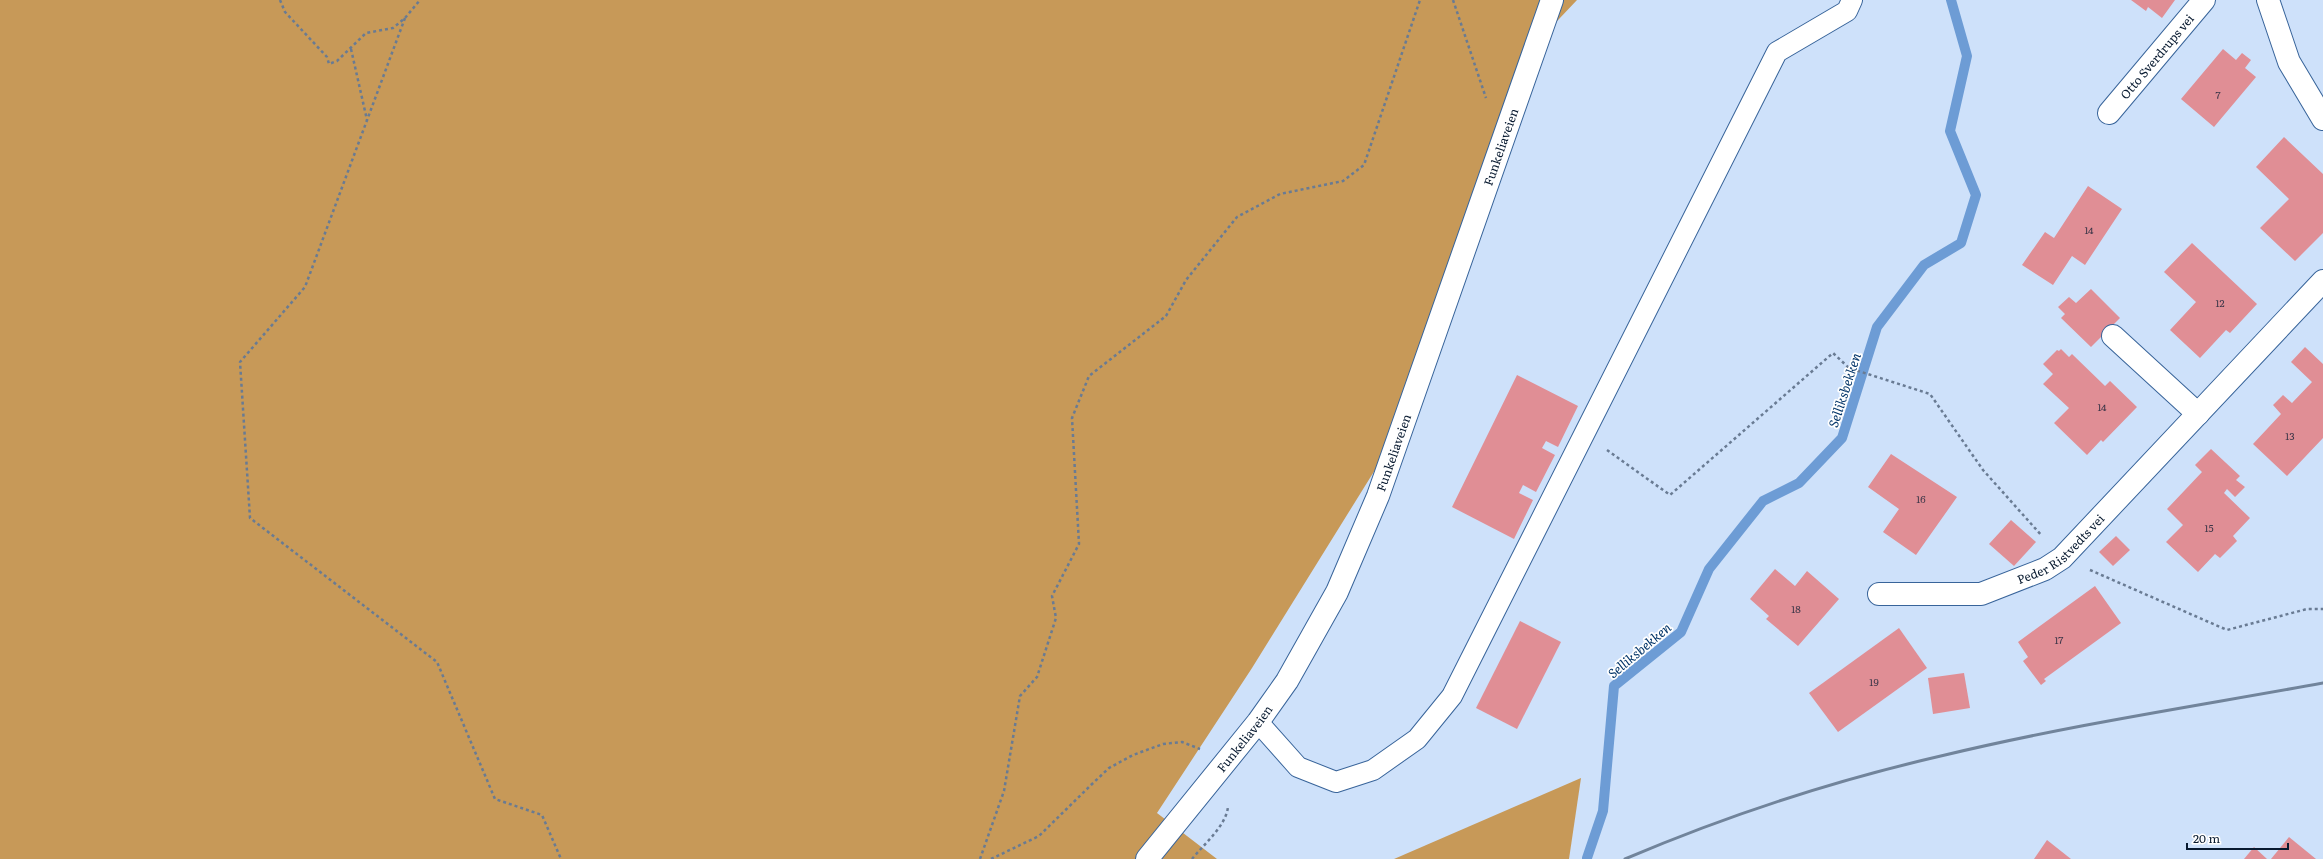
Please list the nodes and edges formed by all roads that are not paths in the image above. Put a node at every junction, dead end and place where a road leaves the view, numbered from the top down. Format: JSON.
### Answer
{"nodes":[{"id":1,"x":1552,"y":0,"type":"edge"},
{"id":2,"x":1852,"y":0,"type":"edge"},
{"id":3,"x":2204,"y":0,"type":"edge"},
{"id":4,"x":2268,"y":0,"type":"edge"},
{"id":5,"x":2109,"y":113,"type":"dead end"},
{"id":6,"x":2323,"y":119,"type":"edge"},
{"id":7,"x":2323,"y":282,"type":"edge"},
{"id":8,"x":2113,"y":336,"type":"dead end"},
{"id":9,"x":2198,"y":414,"type":"junction"},
{"id":10,"x":1879,"y":594,"type":"dead end"},
{"id":11,"x":1258,"y":722,"type":"junction"},
{"id":12,"x":1146,"y":859,"type":"edge"}],
"edges":[{"from":1,"to":11,"type":"street","name":"Funkeliaveien"},
{"from":2,"to":11,"type":"lane"},
{"from":3,"to":5,"type":"street","name":"Otto Sverdrups vei"},
{"from":4,"to":6,"type":"street"},
{"from":7,"to":9,"type":"street","name":"Peder Ristvedts vei"},
{"from":8,"to":9,"type":"street"},
{"from":9,"to":10,"type":"street","name":"Peder Ristvedts vei"},
{"from":11,"to":12,"type":"street","name":"Funkeliaveien"}]}
